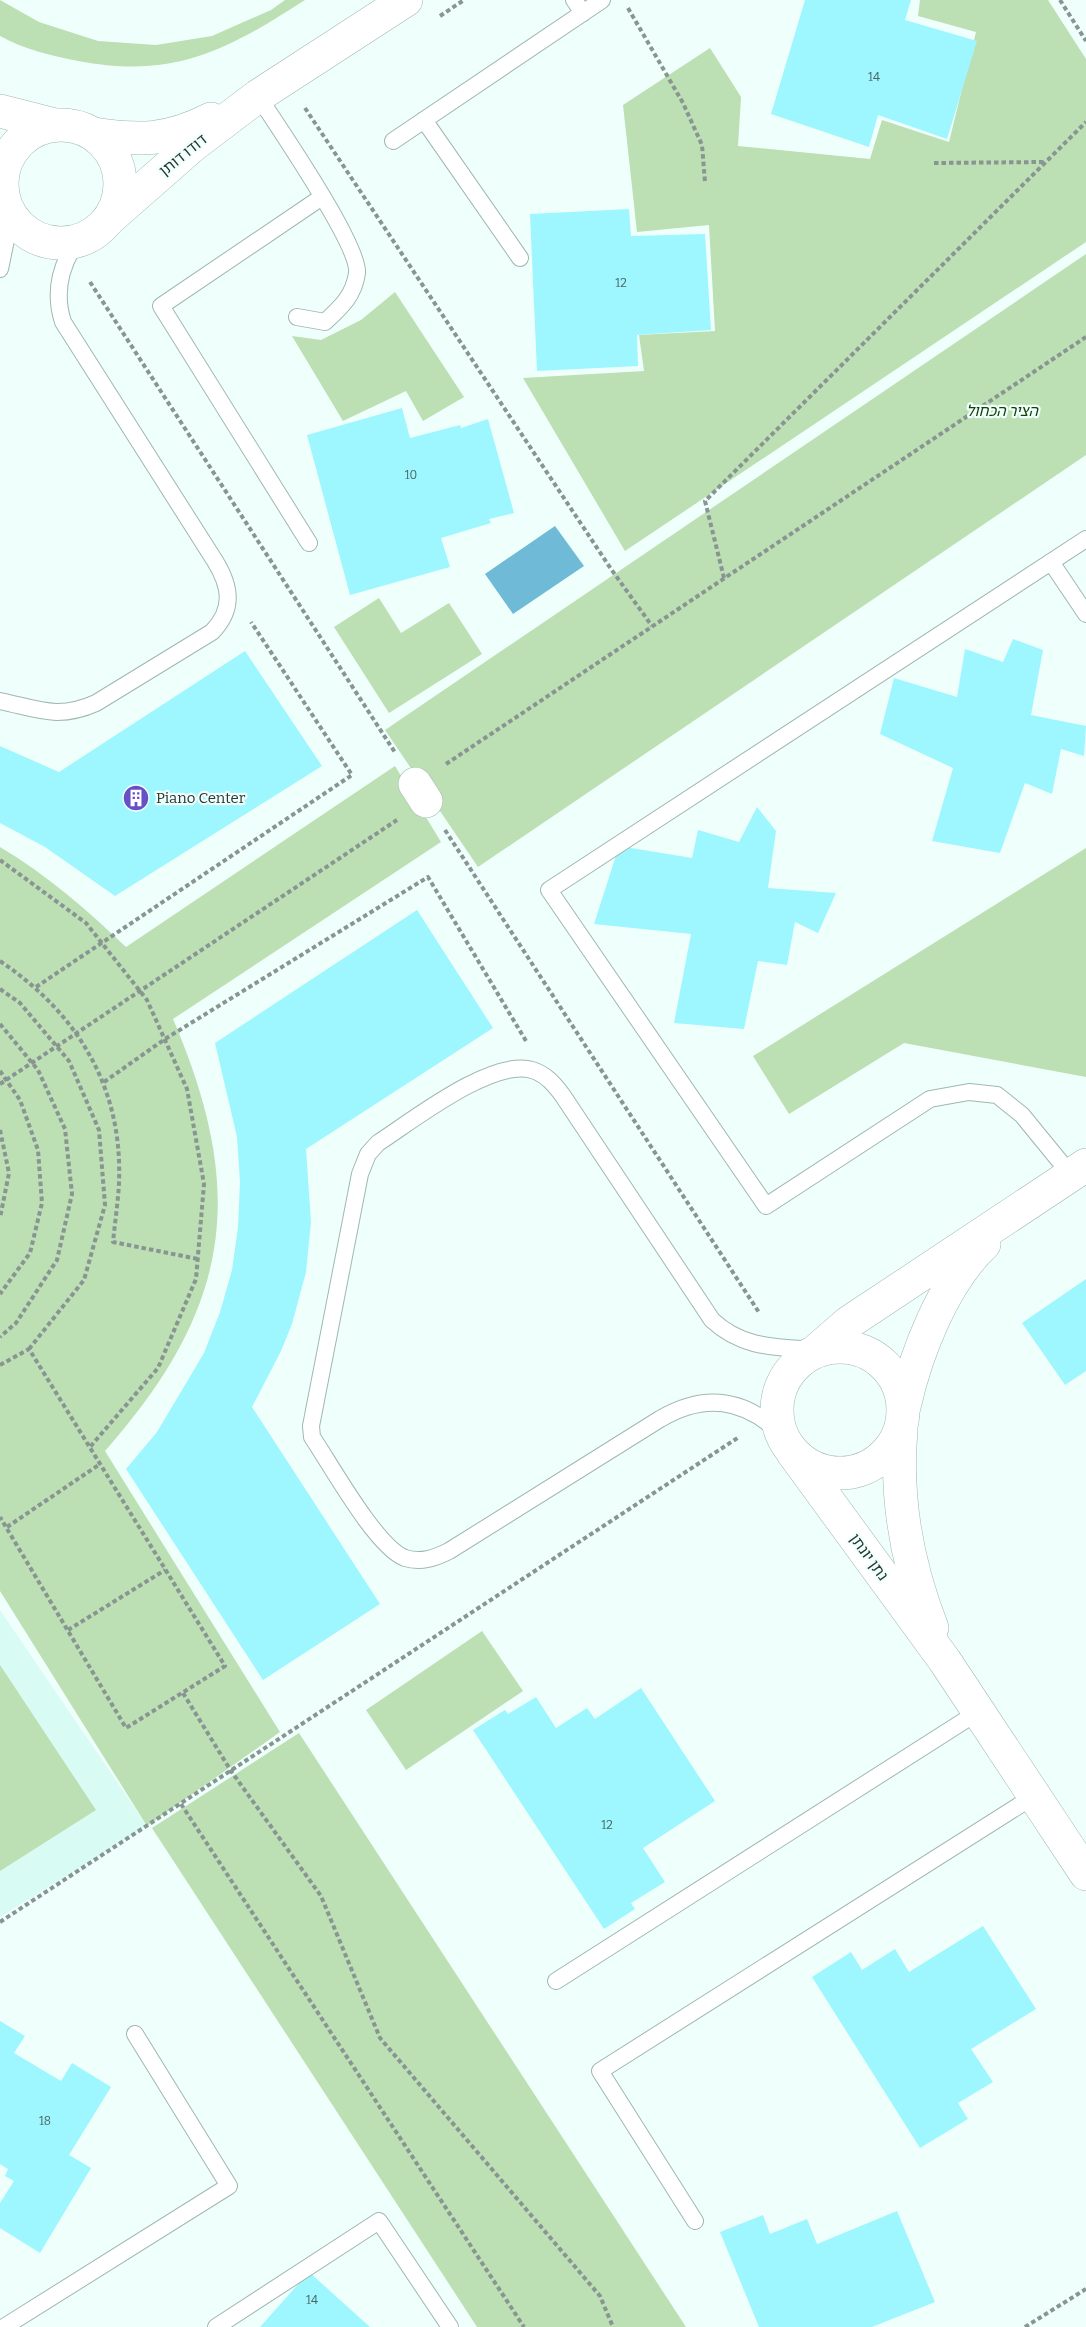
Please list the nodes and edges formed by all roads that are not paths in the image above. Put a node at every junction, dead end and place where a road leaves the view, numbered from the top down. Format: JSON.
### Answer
{"nodes":[{"id":1,"x":406,"y":0,"type":"edge"},
{"id":2,"x":602,"y":0,"type":"edge"},
{"id":3,"x":579,"y":6,"type":"edge"},
{"id":4,"x":258,"y":96,"type":"junction"},
{"id":5,"x":0,"y":111,"type":"edge"},
{"id":6,"x":424,"y":120,"type":"junction"},
{"id":7,"x":55,"y":126,"type":"junction"},
{"id":8,"x":94,"y":134,"type":"junction"},
{"id":9,"x":393,"y":141,"type":"dead end"},
{"id":10,"x":2,"y":197,"type":"edge"},
{"id":11,"x":322,"y":197,"type":"junction"},
{"id":12,"x":110,"y":218,"type":"junction"},
{"id":13,"x":74,"y":246,"type":"junction"},
{"id":14,"x":520,"y":258,"type":"dead end"},
{"id":15,"x":0,"y":269,"type":"edge"},
{"id":16,"x":297,"y":317,"type":"dead end"},
{"id":17,"x":1086,"y":539,"type":"edge"},
{"id":18,"x":309,"y":543,"type":"dead end"},
{"id":19,"x":1051,"y":562,"type":"junction"},
{"id":20,"x":1086,"y":614,"type":"edge"},
{"id":21,"x":0,"y":701,"type":"edge"},
{"id":22,"x":1079,"y":1170,"type":"edge"},
{"id":23,"x":1020,"y":1209,"type":"junction"},
{"id":24,"x":818,"y":1350,"type":"junction"},
{"id":25,"x":903,"y":1418,"type":"junction"},
{"id":26,"x":780,"y":1436,"type":"junction"},
{"id":27,"x":945,"y":1661,"type":"junction"},
{"id":28,"x":978,"y":1712,"type":"junction"},
{"id":29,"x":1034,"y":1796,"type":"junction"},
{"id":30,"x":1086,"y":1874,"type":"edge"},
{"id":31,"x":556,"y":1981,"type":"dead end"},
{"id":32,"x":135,"y":2034,"type":"dead end"},
{"id":33,"x":695,"y":2221,"type":"dead end"},
{"id":34,"x":3,"y":2327,"type":"edge"},
{"id":35,"x":216,"y":2327,"type":"edge"},
{"id":36,"x":450,"y":2327,"type":"edge"}],
"edges":[{"from":1,"to":4,"type":"street","name":"דודו דותן"},
{"from":2,"to":3,"type":"lane"},
{"from":3,"to":6,"type":"lane"},
{"from":4,"to":8,"type":"street","name":"דודו דותן"},
{"from":4,"to":11,"type":"lane"},
{"from":4,"to":12,"type":"street","name":"דודו דותן"},
{"from":5,"to":7,"type":"street"},
{"from":6,"to":9,"type":"lane"},
{"from":6,"to":14,"type":"lane"},
{"from":7,"to":8,"type":"street"},
{"from":7,"to":10,"type":"street"},
{"from":8,"to":12,"type":"street"},
{"from":10,"to":13,"type":"street"},
{"from":10,"to":15,"type":"lane"},
{"from":11,"to":16,"type":"lane"},
{"from":11,"to":18,"type":"lane"},
{"from":12,"to":13,"type":"street"},
{"from":13,"to":21,"type":"lane"},
{"from":17,"to":19,"type":"lane"},
{"from":19,"to":20,"type":"lane"},
{"from":19,"to":22,"type":"lane"},
{"from":22,"to":23,"type":"street","name":"נתן יונתן"},
{"from":23,"to":24,"type":"street","name":"נתן יונתן"},
{"from":23,"to":25,"type":"street","name":"נתן יונתן"},
{"from":24,"to":25,"type":"street"},
{"from":24,"to":26,"type":"street"},
{"from":24,"to":26,"type":"lane"},
{"from":25,"to":26,"type":"street"},
{"from":25,"to":27,"type":"street","name":"נתן יונתן"},
{"from":26,"to":27,"type":"street","name":"נתן יונתן"},
{"from":27,"to":28,"type":"street","name":"נתן יונתן"},
{"from":28,"to":29,"type":"street","name":"נתן יונתן"},
{"from":28,"to":31,"type":"lane"},
{"from":29,"to":30,"type":"street","name":"נתן יונתן"},
{"from":29,"to":33,"type":"lane"},
{"from":32,"to":34,"type":"lane"},
{"from":35,"to":36,"type":"lane"}]}
